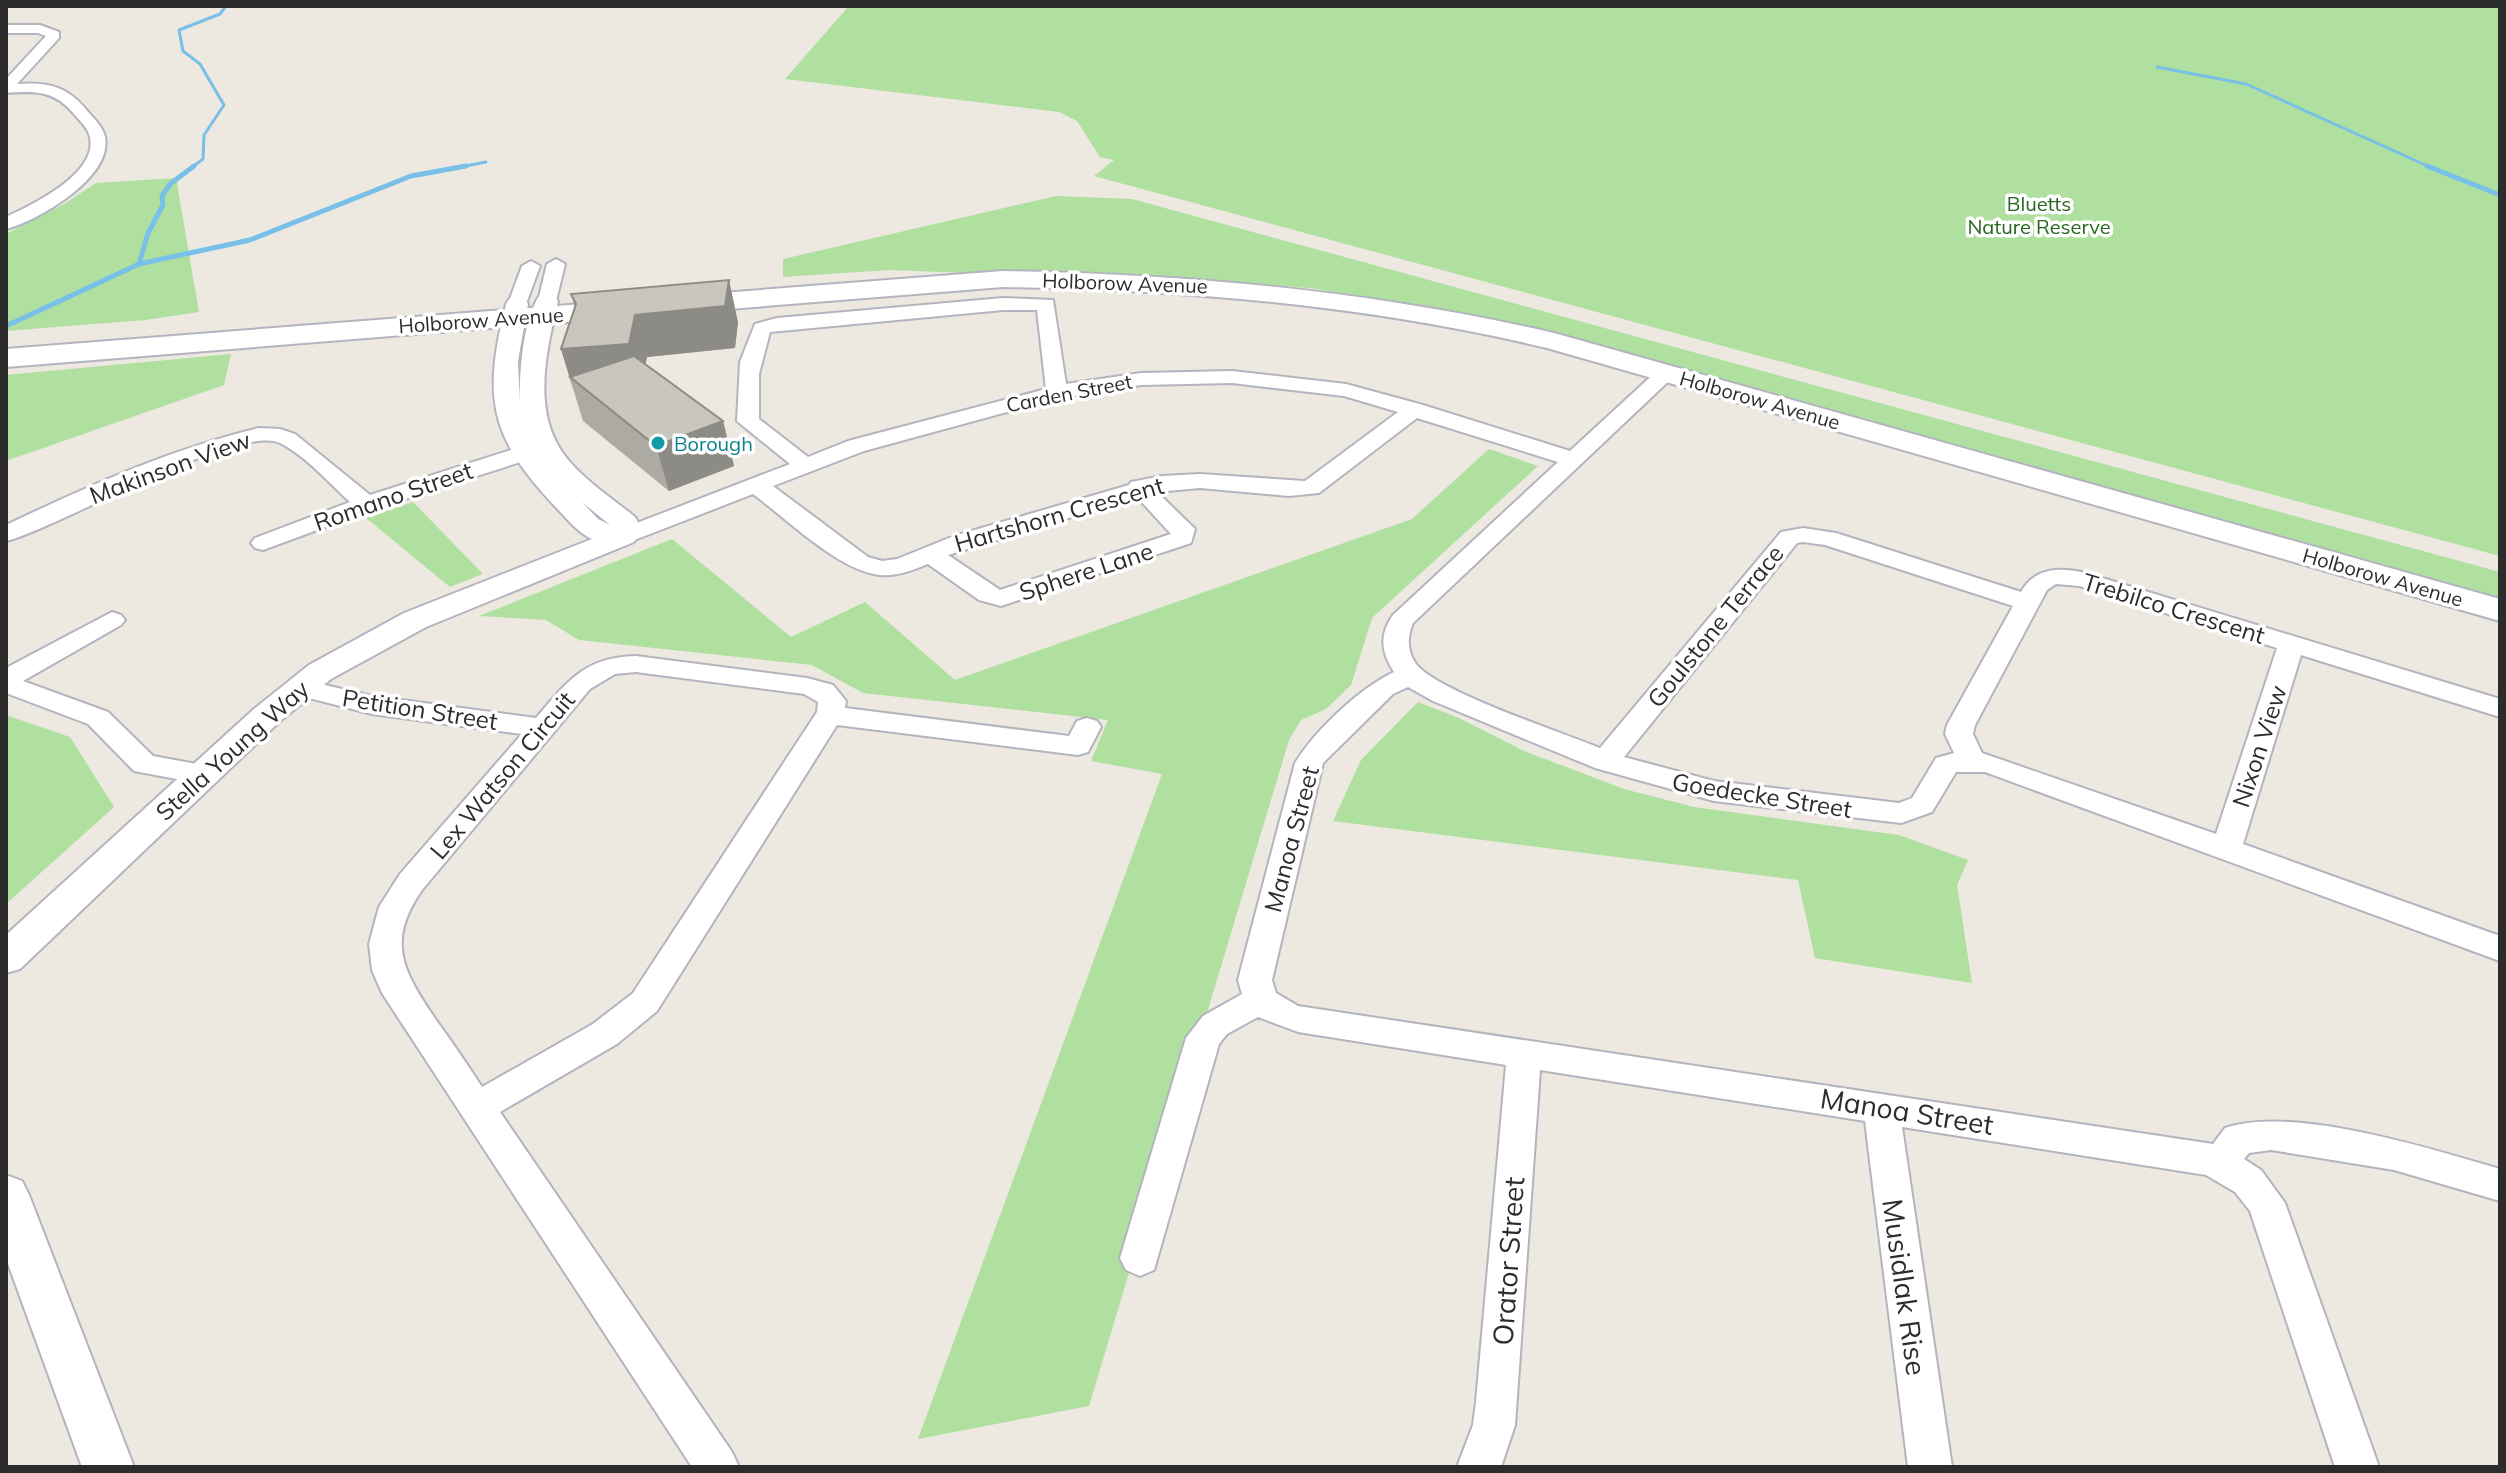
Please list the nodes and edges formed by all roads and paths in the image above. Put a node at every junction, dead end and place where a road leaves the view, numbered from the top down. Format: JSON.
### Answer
{"nodes":[{"id":1,"x":6,"y":29,"type":"edge"},
{"id":2,"x":6,"y":36,"type":"edge"},
{"id":3,"x":44,"y":37,"type":"junction"},
{"id":4,"x":6,"y":88,"type":"edge"},
{"id":5,"x":6,"y":224,"type":"edge"},
{"id":6,"x":556,"y":264,"type":"dead end"},
{"id":7,"x":531,"y":266,"type":"dead end"},
{"id":8,"x":545,"y":309,"type":"junction"},
{"id":9,"x":516,"y":311,"type":"junction"},
{"id":10,"x":6,"y":344,"type":"edge"},
{"id":11,"x":82,"y":345,"type":"junction"},
{"id":12,"x":6,"y":358,"type":"edge"},
{"id":13,"x":1666,"y":373,"type":"junction"},
{"id":14,"x":1057,"y":392,"type":"junction"},
{"id":15,"x":1416,"y":409,"type":"junction"},
{"id":16,"x":525,"y":453,"type":"junction"},
{"id":17,"x":1573,"y":459,"type":"junction"},
{"id":18,"x":805,"y":465,"type":"junction"},
{"id":19,"x":755,"y":484,"type":"junction"},
{"id":20,"x":1139,"y":487,"type":"junction"},
{"id":21,"x":366,"y":504,"type":"junction"},
{"id":22,"x":6,"y":534,"type":"edge"},
{"id":23,"x":624,"y":536,"type":"joint"},
{"id":24,"x":263,"y":543,"type":"dead end"},
{"id":25,"x":930,"y":554,"type":"junction"},
{"id":26,"x":2029,"y":603,"type":"junction"},
{"id":27,"x":2500,"y":610,"type":"edge"},
{"id":28,"x":112,"y":620,"type":"dead end"},
{"id":29,"x":2292,"y":643,"type":"junction"},
{"id":30,"x":1411,"y":675,"type":"junction"},
{"id":31,"x":6,"y":681,"type":"edge"},
{"id":32,"x":299,"y":687,"type":"junction"},
{"id":33,"x":2500,"y":708,"type":"edge"},
{"id":34,"x":829,"y":715,"type":"junction"},
{"id":35,"x":1087,"y":727,"type":"dead end"},
{"id":36,"x":542,"y":728,"type":"junction"},
{"id":37,"x":1971,"y":760,"type":"junction"},
{"id":38,"x":1605,"y":761,"type":"junction"},
{"id":39,"x":203,"y":774,"type":"junction"},
{"id":40,"x":2226,"y":849,"type":"junction"},
{"id":41,"x":2500,"y":949,"type":"edge"},
{"id":42,"x":6,"y":958,"type":"edge"},
{"id":43,"x":1261,"y":1000,"type":"junction"},
{"id":44,"x":1524,"y":1053,"type":"junction"},
{"id":45,"x":1881,"y":1107,"type":"junction"},
{"id":46,"x":476,"y":1108,"type":"junction"},
{"id":47,"x":2221,"y":1163,"type":"junction"},
{"id":48,"x":2500,"y":1185,"type":"edge"},
{"id":49,"x":6,"y":1195,"type":"edge"},
{"id":50,"x":1140,"y":1258,"type":"dead end"},
{"id":51,"x":108,"y":1467,"type":"edge"},
{"id":52,"x":717,"y":1467,"type":"edge"},
{"id":53,"x":1479,"y":1467,"type":"edge"},
{"id":54,"x":1930,"y":1467,"type":"edge"},
{"id":55,"x":2357,"y":1467,"type":"edge"}],
"edges":[{"from":1,"to":3,"type":"street"},
{"from":2,"to":3,"type":"street"},
{"from":3,"to":4,"type":"street"},
{"from":4,"to":5,"type":"street"},
{"from":6,"to":8,"type":"street"},
{"from":7,"to":9,"type":"street"},
{"from":8,"to":9,"type":"main road","name":"Holborow Avenue"},
{"from":8,"to":13,"type":"main road","name":"Holborow Avenue"},
{"from":8,"to":16,"type":"street"},
{"from":9,"to":11,"type":"main road","name":"Holborow Avenue"},
{"from":9,"to":16,"type":"street"},
{"from":10,"to":11,"type":"main road","name":"Holborow Avenue"},
{"from":11,"to":12,"type":"main road","name":"Holborow Avenue"},
{"from":13,"to":17,"type":"street"},
{"from":13,"to":27,"type":"main road","name":"Holborow Avenue"},
{"from":14,"to":15,"type":"street","name":"Carden Street"},
{"from":14,"to":18,"type":"street","name":"Carden Street"},
{"from":14,"to":18,"type":"street"},
{"from":15,"to":17,"type":"street","name":"Carden Street"},
{"from":15,"to":20,"type":"street","name":"Hartshorn Crescent"},
{"from":16,"to":21,"type":"street","name":"Romano Street"},
{"from":17,"to":30,"type":"street"},
{"from":18,"to":19,"type":"street","name":"Carden Street"},
{"from":19,"to":23,"type":"street","name":"Carden Street"},
{"from":19,"to":25,"type":"street","name":"Hartshorn Crescent"},
{"from":20,"to":25,"type":"street","name":"Hartshorn Crescent"},
{"from":20,"to":25,"type":"street","name":"Sphere Lane"},
{"from":21,"to":22,"type":"street","name":"Makinson View"},
{"from":21,"to":24,"type":"street","name":"Romano Street"},
{"from":23,"to":32,"type":"street","name":"Stella Young Way"},
{"from":26,"to":29,"type":"street","name":"Trebilco Crescent"},
{"from":26,"to":37,"type":"street","name":"Trebilco Crescent"},
{"from":26,"to":38,"type":"street","name":"Goulstone Terrace"},
{"from":28,"to":31,"type":"street"},
{"from":29,"to":33,"type":"street","name":"Trebilco Crescent"},
{"from":29,"to":40,"type":"street","name":"Nixon View"},
{"from":30,"to":38,"type":"street","name":"Goedecke Street"},
{"from":30,"to":43,"type":"street","name":"Manoa Street"},
{"from":31,"to":39,"type":"street"},
{"from":32,"to":36,"type":"street","name":"Petition Street"},
{"from":32,"to":39,"type":"street","name":"Stella Young Way"},
{"from":34,"to":35,"type":"street"},
{"from":34,"to":36,"type":"street","name":"Lex Watson Circuit"},
{"from":34,"to":46,"type":"street"},
{"from":36,"to":46,"type":"street","name":"Lex Watson Circuit"},
{"from":37,"to":38,"type":"street","name":"Goedecke Street"},
{"from":37,"to":40,"type":"street"},
{"from":39,"to":42,"type":"street","name":"Stella Young Way"},
{"from":40,"to":41,"type":"street"},
{"from":43,"to":44,"type":"street","name":"Manoa Street"},
{"from":43,"to":50,"type":"street"},
{"from":44,"to":45,"type":"street","name":"Manoa Street"},
{"from":44,"to":53,"type":"street","name":"Orator Street"},
{"from":45,"to":47,"type":"street","name":"Manoa Street"},
{"from":45,"to":54,"type":"street","name":"Musidlak Rise"},
{"from":46,"to":52,"type":"street","name":"Lex Watson Circuit"},
{"from":47,"to":48,"type":"street"},
{"from":47,"to":55,"type":"street","name":"Manoa Street"},
{"from":49,"to":51,"type":"street"}]}
